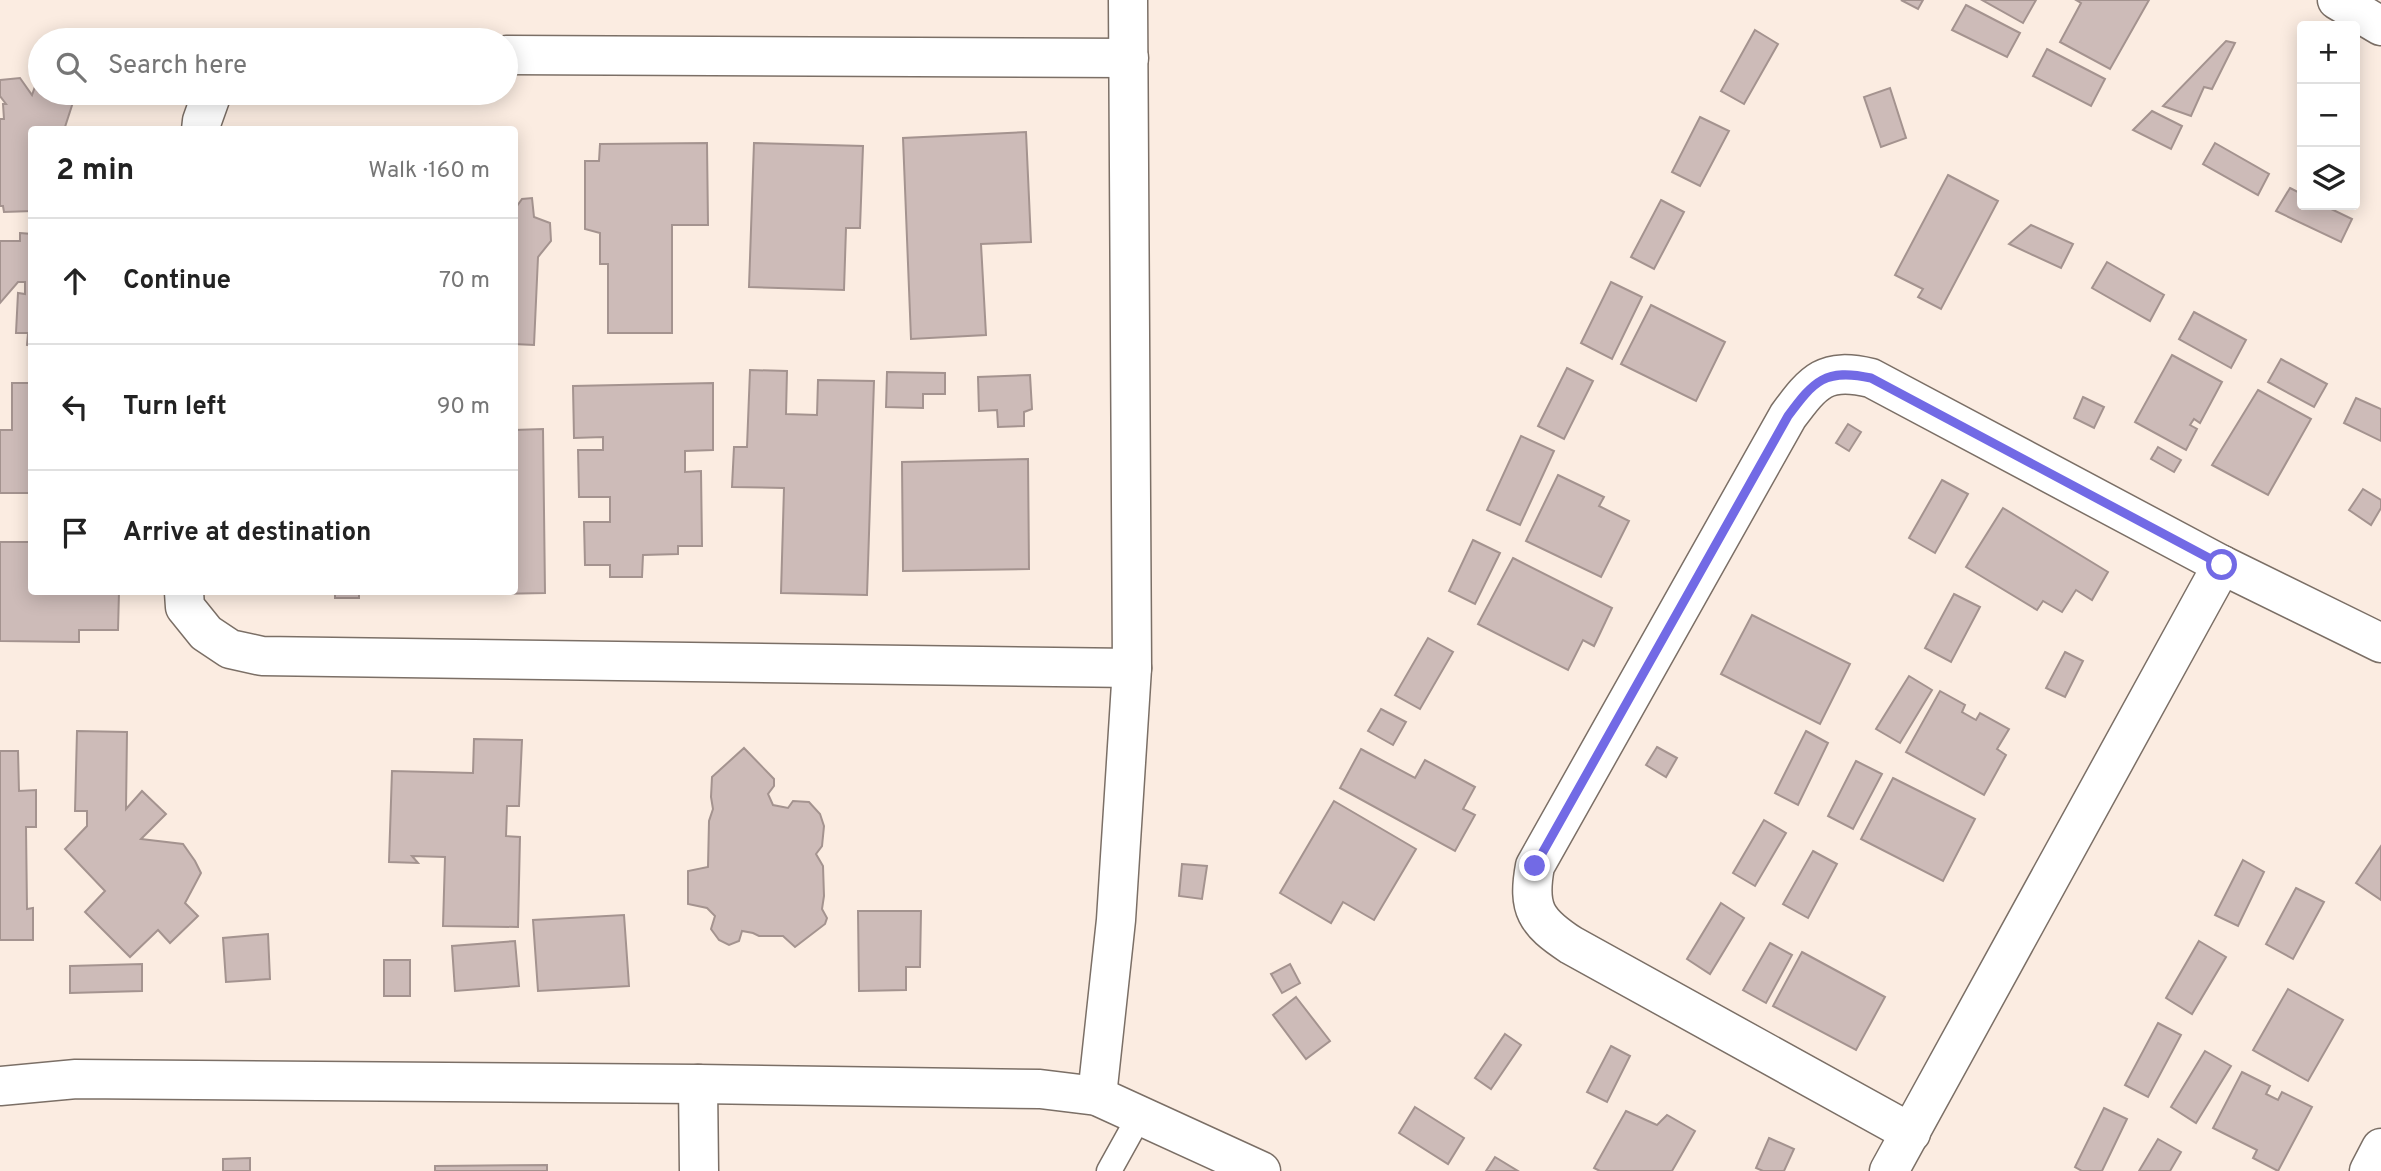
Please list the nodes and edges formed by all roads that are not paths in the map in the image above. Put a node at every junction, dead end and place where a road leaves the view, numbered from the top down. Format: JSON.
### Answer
{"nodes":[{"id":1,"x":1128,"y":0,"type":"edge"},
{"id":2,"x":2337,"y":0,"type":"edge"},
{"id":3,"x":2381,"y":26,"type":"edge"},
{"id":4,"x":518,"y":55,"type":"edge"},
{"id":5,"x":1129,"y":58,"type":"junction"},
{"id":6,"x":208,"y":105,"type":"edge"},
{"id":7,"x":201,"y":126,"type":"edge"},
{"id":8,"x":2222,"y":565,"type":"junction"},
{"id":9,"x":184,"y":595,"type":"edge"},
{"id":10,"x":2381,"y":643,"type":"edge"},
{"id":11,"x":1132,"y":668,"type":"junction"},
{"id":12,"x":0,"y":1061,"type":"edge"},
{"id":13,"x":76,"y":1079,"type":"junction"},
{"id":14,"x":698,"y":1084,"type":"junction"},
{"id":15,"x":0,"y":1086,"type":"edge"},
{"id":16,"x":1097,"y":1096,"type":"junction"},
{"id":17,"x":1139,"y":1117,"type":"junction"},
{"id":18,"x":1911,"y":1133,"type":"junction"},
{"id":19,"x":2381,"y":1148,"type":"edge"},
{"id":20,"x":699,"y":1171,"type":"edge"},
{"id":21,"x":1109,"y":1171,"type":"edge"},
{"id":22,"x":1261,"y":1171,"type":"edge"},
{"id":23,"x":1889,"y":1171,"type":"edge"},
{"id":24,"x":2368,"y":1171,"type":"edge"}],
"edges":[{"from":1,"to":5,"type":"street"},
{"from":2,"to":3,"type":"street"},
{"from":4,"to":5,"type":"street"},
{"from":5,"to":11,"type":"street"},
{"from":6,"to":7,"type":"street"},
{"from":8,"to":10,"type":"street"},
{"from":8,"to":18,"type":"street"},
{"from":8,"to":18,"type":"street"},
{"from":9,"to":11,"type":"street"},
{"from":11,"to":16,"type":"street"},
{"from":12,"to":13,"type":"street"},
{"from":13,"to":14,"type":"street"},
{"from":13,"to":15,"type":"street"},
{"from":14,"to":16,"type":"street"},
{"from":14,"to":20,"type":"street"},
{"from":16,"to":17,"type":"street"},
{"from":17,"to":21,"type":"lane"},
{"from":17,"to":22,"type":"street"},
{"from":18,"to":23,"type":"street"},
{"from":19,"to":24,"type":"street"}]}
